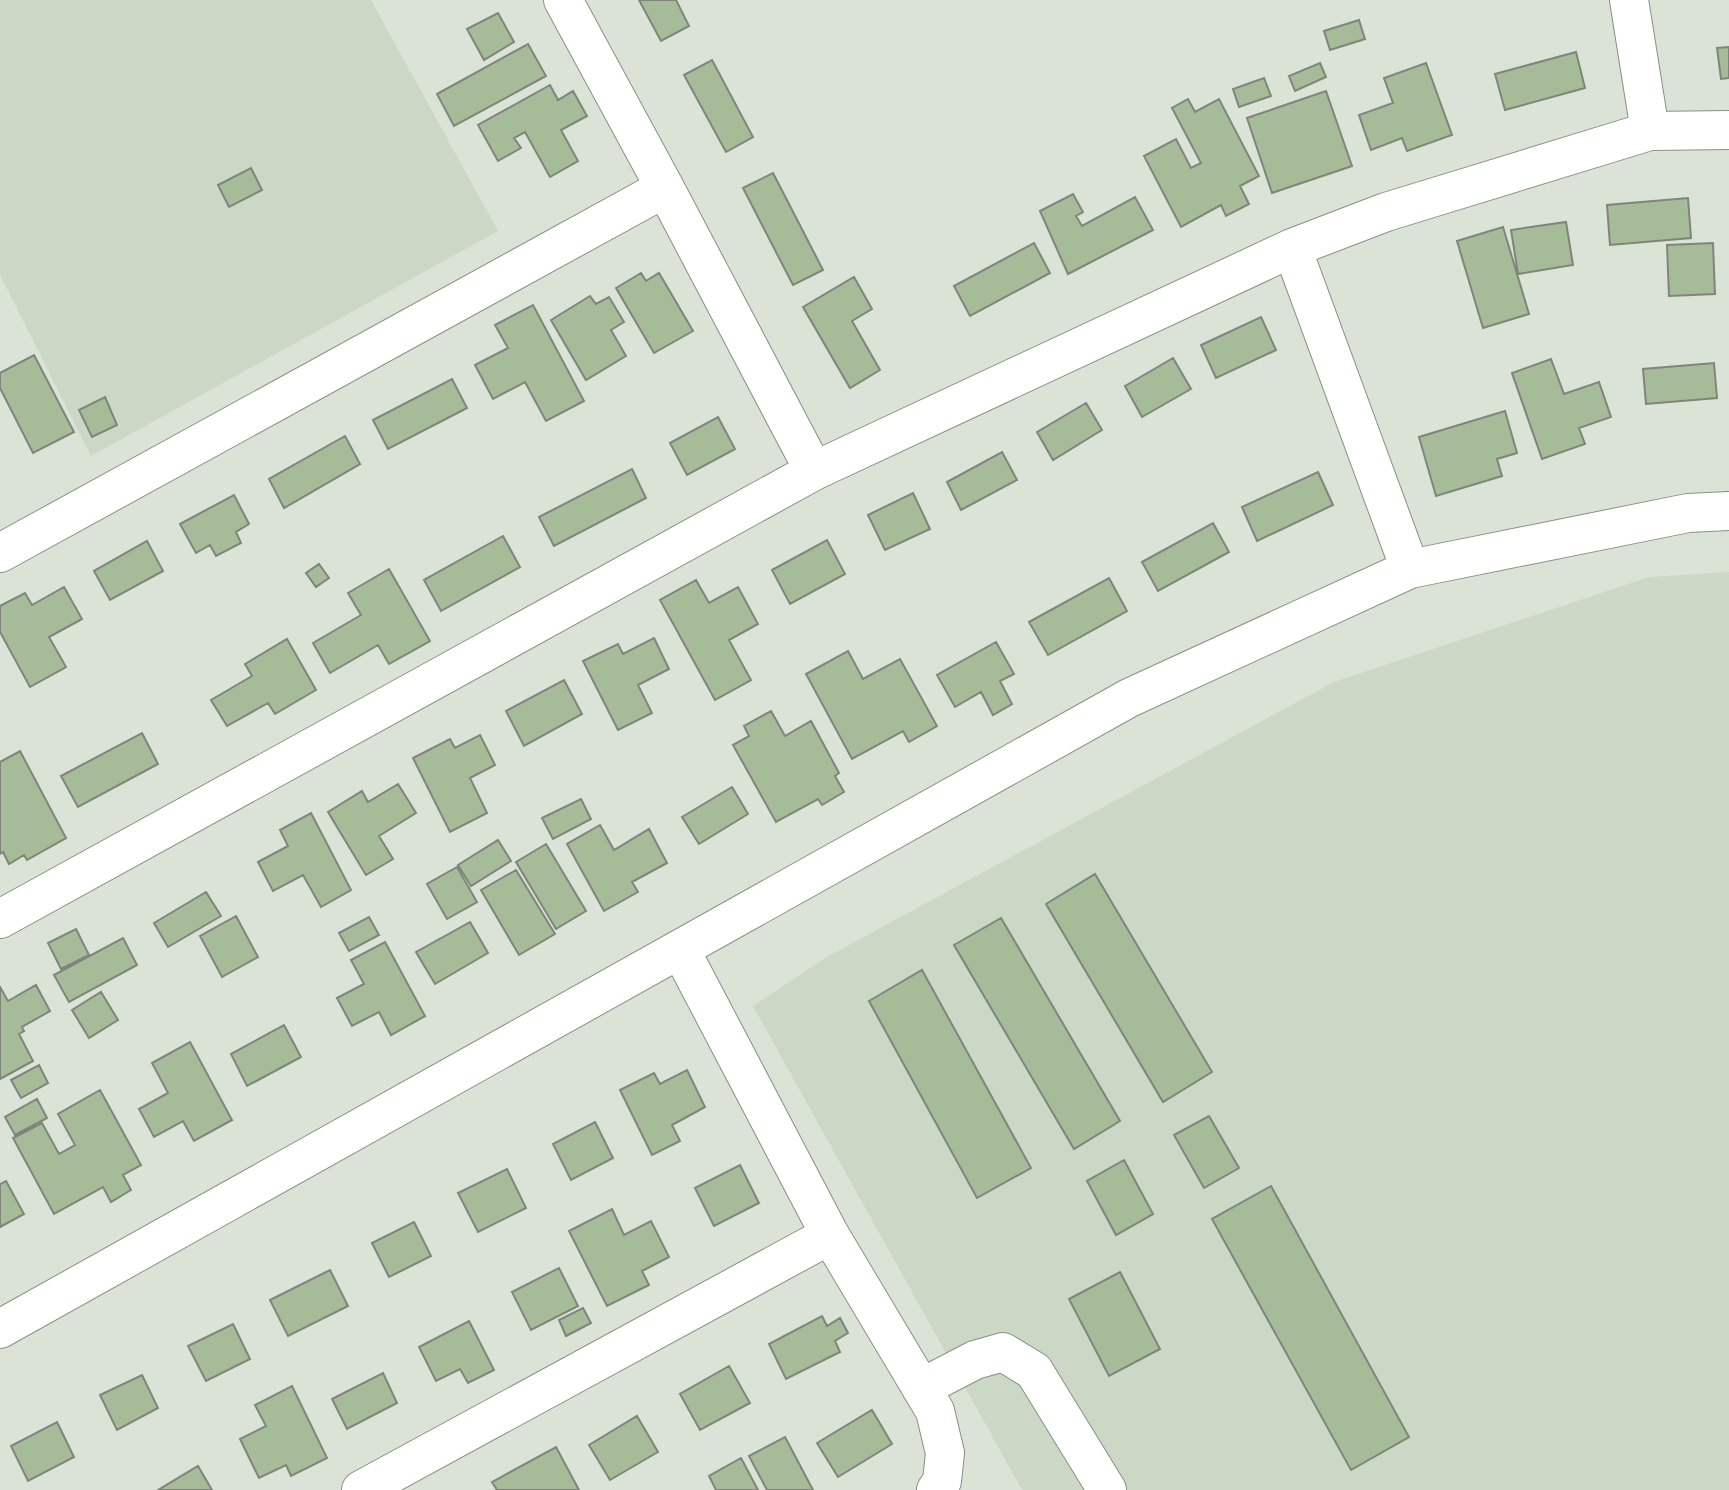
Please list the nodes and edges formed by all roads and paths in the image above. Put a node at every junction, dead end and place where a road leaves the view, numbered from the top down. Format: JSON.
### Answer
{"nodes":[{"id":1,"x":563,"y":0,"type":"edge"},
{"id":2,"x":1629,"y":0,"type":"edge"},
{"id":3,"x":1729,"y":130,"type":"edge"},
{"id":4,"x":1650,"y":131,"type":"junction"},
{"id":5,"x":665,"y":188,"type":"junction"},
{"id":6,"x":1292,"y":248,"type":"junction"},
{"id":7,"x":814,"y":471,"type":"junction"},
{"id":8,"x":1729,"y":511,"type":"edge"},
{"id":9,"x":0,"y":553,"type":"edge"},
{"id":10,"x":1410,"y":569,"type":"junction"},
{"id":11,"x":0,"y":919,"type":"edge"},
{"id":12,"x":680,"y":949,"type":"junction"},
{"id":13,"x":830,"y":1235,"type":"junction"},
{"id":14,"x":0,"y":1329,"type":"edge"},
{"id":15,"x":921,"y":1388,"type":"junction"},
{"id":16,"x":361,"y":1490,"type":"edge"},
{"id":17,"x":936,"y":1490,"type":"edge"},
{"id":18,"x":1107,"y":1490,"type":"edge"}],
"edges":[{"from":1,"to":5,"type":"street"},
{"from":2,"to":4,"type":"street"},
{"from":3,"to":4,"type":"street"},
{"from":4,"to":6,"type":"street"},
{"from":5,"to":7,"type":"street"},
{"from":5,"to":9,"type":"street"},
{"from":6,"to":7,"type":"street"},
{"from":6,"to":10,"type":"street"},
{"from":7,"to":11,"type":"street"},
{"from":8,"to":10,"type":"street"},
{"from":10,"to":12,"type":"street"},
{"from":12,"to":13,"type":"street"},
{"from":12,"to":14,"type":"street"},
{"from":13,"to":15,"type":"street"},
{"from":13,"to":16,"type":"street"},
{"from":15,"to":17,"type":"street"},
{"from":15,"to":18,"type":"street"}]}
